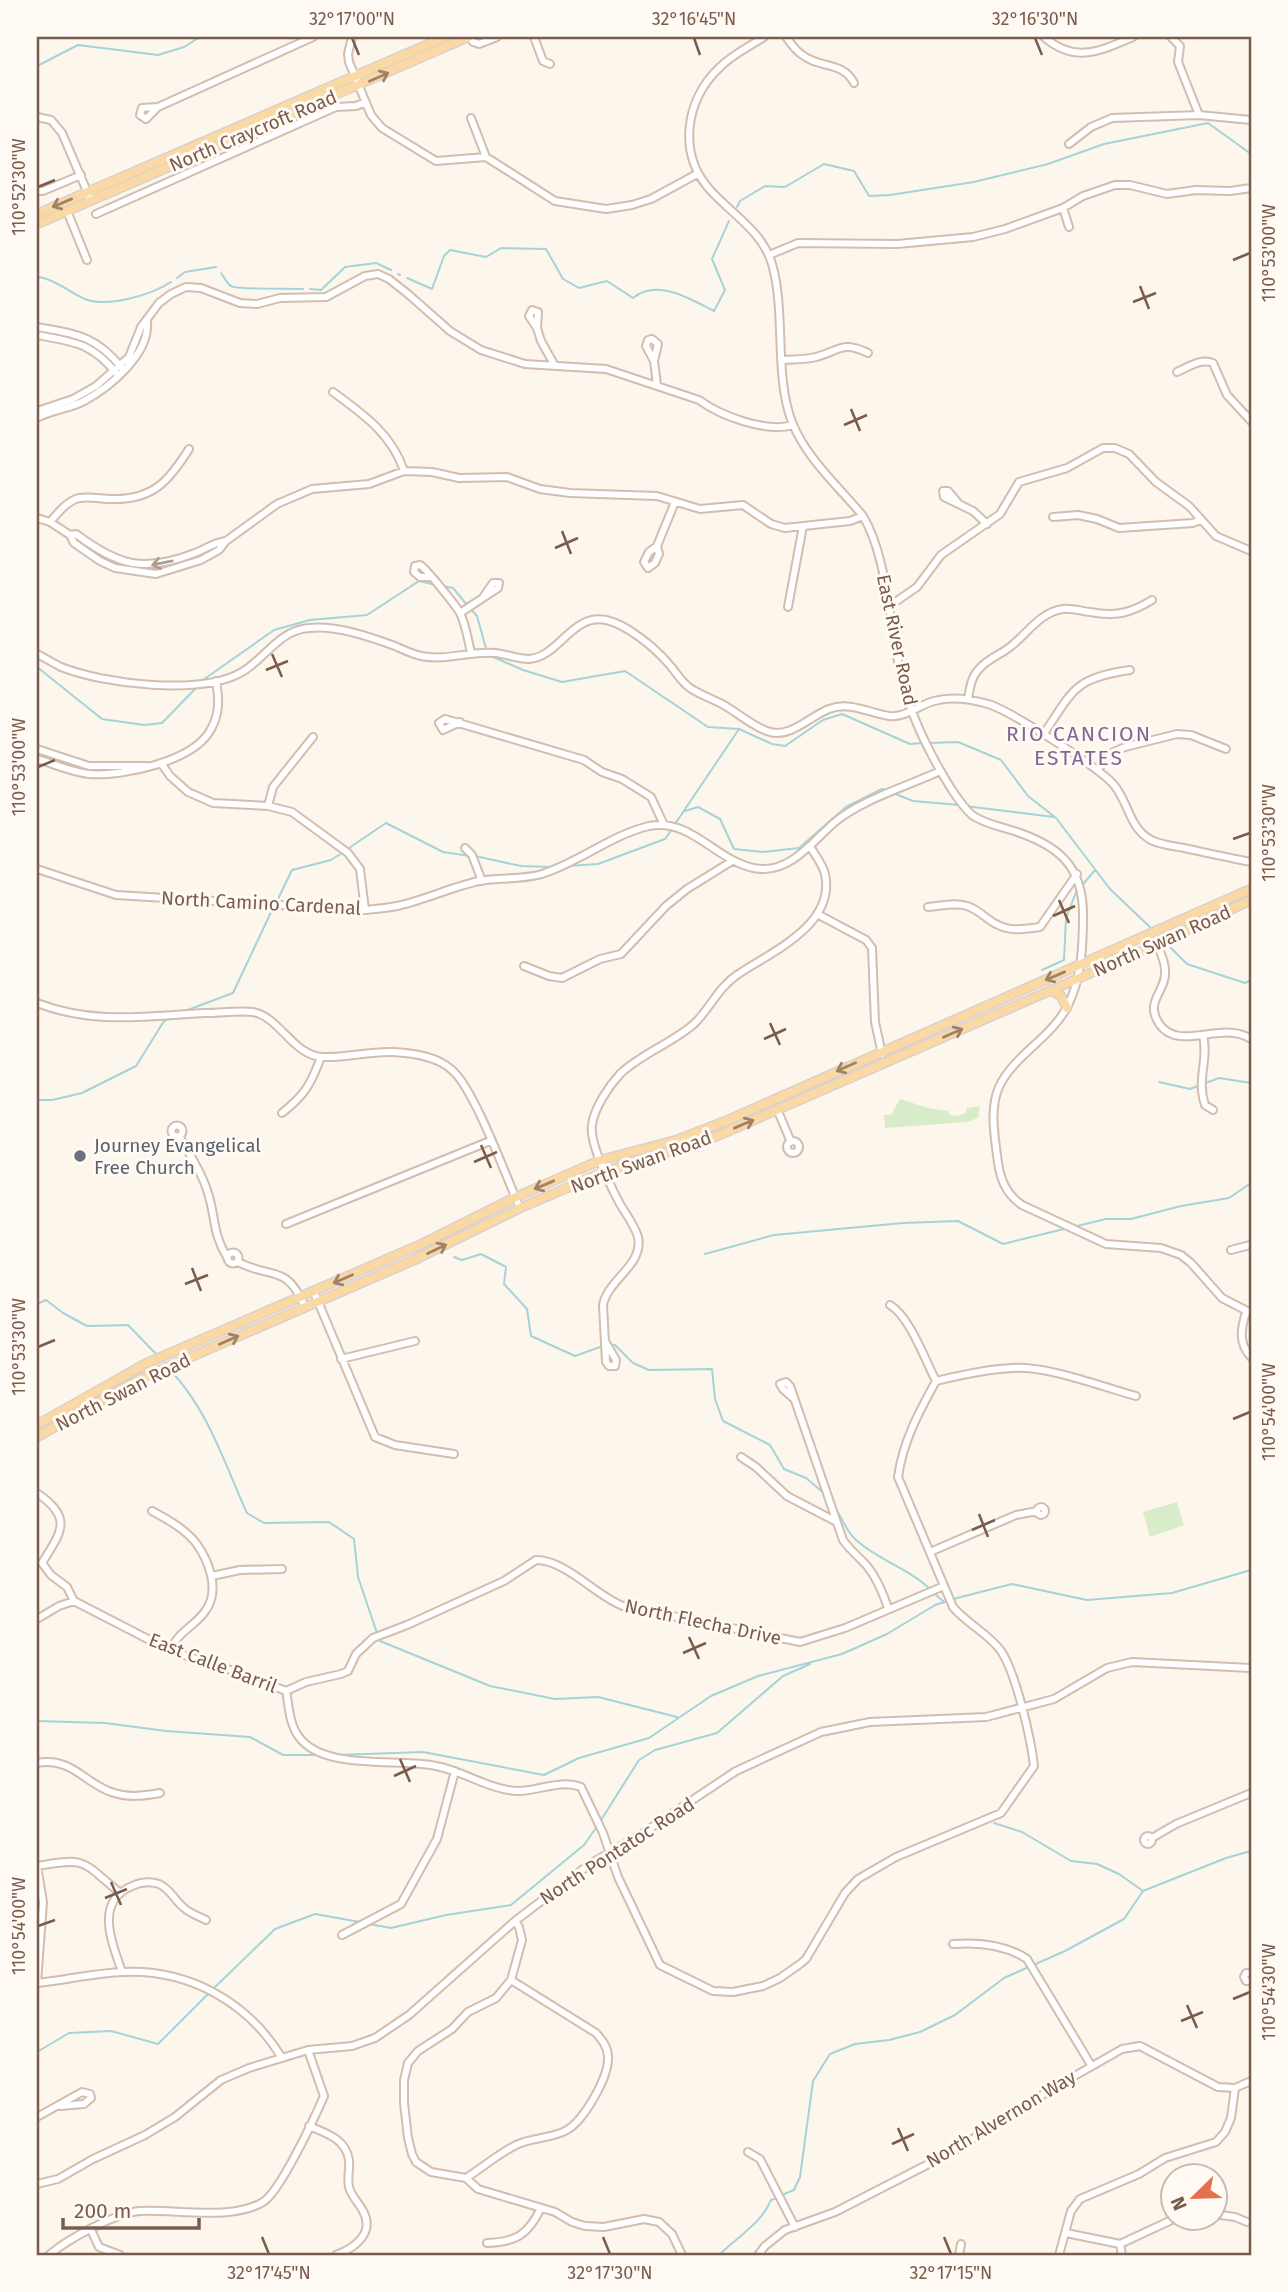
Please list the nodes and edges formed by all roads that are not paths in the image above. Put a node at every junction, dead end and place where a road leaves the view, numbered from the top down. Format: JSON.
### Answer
{"nodes":[{"id":1,"x":313,"y":37,"type":"edge"},
{"id":2,"x":352,"y":37,"type":"edge"},
{"id":3,"x":445,"y":37,"type":"edge"},
{"id":4,"x":469,"y":37,"type":"edge"},
{"id":5,"x":497,"y":37,"type":"edge"},
{"id":6,"x":534,"y":37,"type":"edge"},
{"id":7,"x":764,"y":37,"type":"edge"},
{"id":8,"x":786,"y":37,"type":"edge"},
{"id":9,"x":1044,"y":37,"type":"edge"},
{"id":10,"x":1133,"y":37,"type":"edge"},
{"id":11,"x":1171,"y":37,"type":"edge"},
{"id":12,"x":551,"y":64,"type":"dead end"},
{"id":13,"x":357,"y":82,"type":"junction"},
{"id":14,"x":855,"y":83,"type":"dead end"},
{"id":15,"x":366,"y":102,"type":"junction"},
{"id":16,"x":158,"y":107,"type":"dead end"},
{"id":17,"x":1199,"y":115,"type":"junction"},
{"id":18,"x":37,"y":117,"type":"edge"},
{"id":19,"x":471,"y":118,"type":"dead end"},
{"id":20,"x":1251,"y":120,"type":"edge"},
{"id":21,"x":1069,"y":144,"type":"dead end"},
{"id":22,"x":486,"y":157,"type":"junction"},
{"id":23,"x":697,"y":174,"type":"junction"},
{"id":24,"x":80,"y":175,"type":"junction"},
{"id":25,"x":1251,"y":188,"type":"edge"},
{"id":26,"x":37,"y":191,"type":"edge"},
{"id":27,"x":90,"y":196,"type":"junction"},
{"id":28,"x":1063,"y":208,"type":"junction"},
{"id":29,"x":67,"y":211,"type":"junction"},
{"id":30,"x":37,"y":214,"type":"edge"},
{"id":31,"x":96,"y":214,"type":"dead end"},
{"id":32,"x":37,"y":225,"type":"edge"},
{"id":33,"x":1069,"y":227,"type":"dead end"},
{"id":34,"x":769,"y":255,"type":"junction"},
{"id":35,"x":87,"y":260,"type":"dead end"},
{"id":36,"x":37,"y":327,"type":"edge"},
{"id":37,"x":537,"y":328,"type":"dead end"},
{"id":38,"x":37,"y":335,"type":"edge"},
{"id":39,"x":868,"y":353,"type":"dead end"},
{"id":40,"x":782,"y":360,"type":"junction"},
{"id":41,"x":654,"y":361,"type":"dead end"},
{"id":42,"x":555,"y":366,"type":"junction"},
{"id":43,"x":119,"y":370,"type":"junction"},
{"id":44,"x":1177,"y":372,"type":"dead end"},
{"id":45,"x":657,"y":385,"type":"junction"},
{"id":46,"x":333,"y":391,"type":"dead end"},
{"id":47,"x":37,"y":411,"type":"edge"},
{"id":48,"x":37,"y":418,"type":"edge"},
{"id":49,"x":1251,"y":421,"type":"edge"},
{"id":50,"x":793,"y":425,"type":"junction"},
{"id":51,"x":189,"y":449,"type":"dead end"},
{"id":52,"x":404,"y":471,"type":"junction"},
{"id":53,"x":675,"y":502,"type":"junction"},
{"id":54,"x":959,"y":504,"type":"dead end"},
{"id":55,"x":863,"y":516,"type":"junction"},
{"id":56,"x":1053,"y":517,"type":"dead end"},
{"id":57,"x":37,"y":518,"type":"edge"},
{"id":58,"x":1200,"y":520,"type":"junction"},
{"id":59,"x":50,"y":522,"type":"junction"},
{"id":60,"x":987,"y":524,"type":"junction"},
{"id":61,"x":803,"y":526,"type":"junction"},
{"id":62,"x":657,"y":546,"type":"dead end"},
{"id":63,"x":1251,"y":551,"type":"edge"},
{"id":64,"x":430,"y":578,"type":"dead end"},
{"id":65,"x":484,"y":596,"type":"dead end"},
{"id":66,"x":1152,"y":600,"type":"dead end"},
{"id":67,"x":788,"y":607,"type":"dead end"},
{"id":68,"x":888,"y":607,"type":"junction"},
{"id":69,"x":460,"y":613,"type":"junction"},
{"id":70,"x":471,"y":653,"type":"junction"},
{"id":71,"x":37,"y":654,"type":"edge"},
{"id":72,"x":1130,"y":670,"type":"dead end"},
{"id":73,"x":216,"y":681,"type":"junction"},
{"id":74,"x":968,"y":699,"type":"junction"},
{"id":75,"x":911,"y":710,"type":"junction"},
{"id":76,"x":460,"y":722,"type":"dead end"},
{"id":77,"x":1043,"y":735,"type":"junction"},
{"id":78,"x":313,"y":737,"type":"dead end"},
{"id":79,"x":37,"y":749,"type":"edge"},
{"id":80,"x":1226,"y":749,"type":"dead end"},
{"id":81,"x":37,"y":759,"type":"edge"},
{"id":82,"x":162,"y":763,"type":"junction"},
{"id":83,"x":148,"y":766,"type":"junction"},
{"id":84,"x":1098,"y":769,"type":"junction"},
{"id":85,"x":940,"y":771,"type":"junction"},
{"id":86,"x":268,"y":806,"type":"junction"},
{"id":87,"x":664,"y":825,"type":"junction"},
{"id":88,"x":810,"y":846,"type":"junction"},
{"id":89,"x":465,"y":848,"type":"dead end"},
{"id":90,"x":732,"y":861,"type":"junction"},
{"id":91,"x":1251,"y":862,"type":"edge"},
{"id":92,"x":37,"y":869,"type":"edge"},
{"id":93,"x":1077,"y":873,"type":"junction"},
{"id":94,"x":482,"y":881,"type":"junction"},
{"id":95,"x":1251,"y":889,"type":"edge"},
{"id":96,"x":1251,"y":900,"type":"edge"},
{"id":97,"x":928,"y":907,"type":"dead end"},
{"id":98,"x":365,"y":910,"type":"junction"},
{"id":99,"x":819,"y":915,"type":"junction"},
{"id":100,"x":1157,"y":944,"type":"junction"},
{"id":101,"x":524,"y":965,"type":"dead end"},
{"id":102,"x":1080,"y":965,"type":"junction"},
{"id":103,"x":1077,"y":978,"type":"junction"},
{"id":104,"x":1050,"y":990,"type":"junction"},
{"id":105,"x":37,"y":1003,"type":"edge"},
{"id":106,"x":1067,"y":1008,"type":"junction"},
{"id":107,"x":1203,"y":1035,"type":"junction"},
{"id":108,"x":1251,"y":1039,"type":"edge"},
{"id":109,"x":881,"y":1051,"type":"junction"},
{"id":110,"x":321,"y":1057,"type":"junction"},
{"id":111,"x":885,"y":1062,"type":"junction"},
{"id":112,"x":777,"y":1109,"type":"junction"},
{"id":113,"x":1213,"y":1110,"type":"dead end"},
{"id":114,"x":282,"y":1113,"type":"dead end"},
{"id":115,"x":180,"y":1137,"type":"dead end"},
{"id":116,"x":490,"y":1141,"type":"junction"},
{"id":117,"x":791,"y":1142,"type":"dead end"},
{"id":118,"x":601,"y":1160,"type":"junction"},
{"id":119,"x":606,"y":1171,"type":"junction"},
{"id":120,"x":516,"y":1198,"type":"junction"},
{"id":121,"x":520,"y":1208,"type":"junction"},
{"id":122,"x":286,"y":1224,"type":"dead end"},
{"id":123,"x":1251,"y":1245,"type":"edge"},
{"id":124,"x":1231,"y":1250,"type":"dead end"},
{"id":125,"x":1251,"y":1254,"type":"edge"},
{"id":126,"x":314,"y":1292,"type":"junction"},
{"id":127,"x":301,"y":1298,"type":"junction"},
{"id":128,"x":318,"y":1302,"type":"junction"},
{"id":129,"x":890,"y":1305,"type":"dead end"},
{"id":130,"x":305,"y":1307,"type":"junction"},
{"id":131,"x":1249,"y":1313,"type":"edge"},
{"id":132,"x":415,"y":1341,"type":"dead end"},
{"id":133,"x":605,"y":1341,"type":"dead end"},
{"id":134,"x":1251,"y":1357,"type":"edge"},
{"id":135,"x":341,"y":1359,"type":"junction"},
{"id":136,"x":936,"y":1381,"type":"junction"},
{"id":137,"x":1136,"y":1396,"type":"dead end"},
{"id":138,"x":793,"y":1398,"type":"dead end"},
{"id":139,"x":37,"y":1424,"type":"edge"},
{"id":140,"x":37,"y":1437,"type":"edge"},
{"id":141,"x":454,"y":1454,"type":"dead end"},
{"id":142,"x":741,"y":1457,"type":"dead end"},
{"id":143,"x":37,"y":1493,"type":"edge"},
{"id":144,"x":152,"y":1511,"type":"dead end"},
{"id":145,"x":1037,"y":1511,"type":"dead end"},
{"id":146,"x":835,"y":1521,"type":"junction"},
{"id":147,"x":930,"y":1552,"type":"junction"},
{"id":148,"x":282,"y":1569,"type":"dead end"},
{"id":149,"x":212,"y":1576,"type":"junction"},
{"id":150,"x":944,"y":1586,"type":"junction"},
{"id":151,"x":74,"y":1601,"type":"junction"},
{"id":152,"x":888,"y":1608,"type":"junction"},
{"id":153,"x":37,"y":1619,"type":"edge"},
{"id":154,"x":171,"y":1651,"type":"junction"},
{"id":155,"x":1251,"y":1668,"type":"edge"},
{"id":156,"x":286,"y":1691,"type":"junction"},
{"id":157,"x":1022,"y":1709,"type":"junction"},
{"id":158,"x":37,"y":1763,"type":"edge"},
{"id":159,"x":455,"y":1771,"type":"junction"},
{"id":160,"x":160,"y":1793,"type":"dead end"},
{"id":161,"x":1251,"y":1793,"type":"edge"},
{"id":162,"x":1152,"y":1838,"type":"dead end"},
{"id":163,"x":609,"y":1852,"type":"junction"},
{"id":164,"x":37,"y":1866,"type":"edge"},
{"id":165,"x":119,"y":1892,"type":"junction"},
{"id":166,"x":206,"y":1920,"type":"dead end"},
{"id":167,"x":515,"y":1921,"type":"junction"},
{"id":168,"x":342,"y":1935,"type":"dead end"},
{"id":169,"x":953,"y":1944,"type":"dead end"},
{"id":170,"x":1251,"y":1971,"type":"edge"},
{"id":171,"x":122,"y":1972,"type":"junction"},
{"id":172,"x":511,"y":1980,"type":"junction"},
{"id":173,"x":1251,"y":1981,"type":"edge"},
{"id":174,"x":37,"y":1983,"type":"edge"},
{"id":175,"x":309,"y":2050,"type":"junction"},
{"id":176,"x":282,"y":2058,"type":"junction"},
{"id":177,"x":1091,"y":2065,"type":"junction"},
{"id":178,"x":1251,"y":2081,"type":"edge"},
{"id":179,"x":1235,"y":2088,"type":"junction"},
{"id":180,"x":60,"y":2106,"type":"dead end"},
{"id":181,"x":37,"y":2117,"type":"edge"},
{"id":182,"x":309,"y":2126,"type":"junction"},
{"id":183,"x":748,"y":2152,"type":"dead end"},
{"id":184,"x":466,"y":2178,"type":"junction"},
{"id":185,"x":37,"y":2184,"type":"edge"},
{"id":186,"x":541,"y":2208,"type":"junction"},
{"id":187,"x":1228,"y":2216,"type":"edge"},
{"id":188,"x":1247,"y":2222,"type":"dead end"},
{"id":189,"x":1158,"y":2226,"type":"edge"},
{"id":190,"x":795,"y":2227,"type":"junction"},
{"id":191,"x":91,"y":2230,"type":"junction"},
{"id":192,"x":1066,"y":2233,"type":"junction"},
{"id":193,"x":487,"y":2243,"type":"dead end"},
{"id":194,"x":961,"y":2244,"type":"dead end"},
{"id":195,"x":1120,"y":2244,"type":"junction"},
{"id":196,"x":49,"y":2255,"type":"edge"},
{"id":197,"x":120,"y":2255,"type":"edge"},
{"id":198,"x":336,"y":2255,"type":"edge"},
{"id":199,"x":682,"y":2255,"type":"edge"},
{"id":200,"x":758,"y":2255,"type":"edge"},
{"id":201,"x":959,"y":2255,"type":"edge"},
{"id":202,"x":1059,"y":2255,"type":"edge"},
{"id":203,"x":1122,"y":2255,"type":"edge"}],
"edges":[{"from":1,"to":16,"type":"street"},
{"from":2,"to":13,"type":"street"},
{"from":3,"to":13,"type":"main road","name":"North Craycroft Road"},
{"from":4,"to":5,"type":"street"},
{"from":13,"to":4,"type":"main road","name":"North Craycroft Road","one_way":true},
{"from":6,"to":12,"type":"street"},
{"from":7,"to":23,"type":"street"},
{"from":8,"to":14,"type":"street"},
{"from":9,"to":10,"type":"street"},
{"from":11,"to":17,"type":"street"},
{"from":13,"to":15,"type":"street"},
{"from":13,"to":27,"type":"main road","name":"North Craycroft Road"},
{"from":15,"to":22,"type":"street"},
{"from":15,"to":31,"type":"street","name":"North Craycroft Road"},
{"from":17,"to":20,"type":"street"},
{"from":17,"to":21,"type":"street"},
{"from":18,"to":24,"type":"street"},
{"from":19,"to":22,"type":"street"},
{"from":22,"to":23,"type":"street"},
{"from":23,"to":34,"type":"street","name":"East River Road"},
{"from":24,"to":26,"type":"street"},
{"from":24,"to":27,"type":"street"},
{"from":25,"to":28,"type":"street"},
{"from":27,"to":29,"type":"main road","name":"North Craycroft Road"},
{"from":27,"to":30,"type":"main road","name":"North Craycroft Road","one_way":true},
{"from":28,"to":33,"type":"street"},
{"from":28,"to":34,"type":"street"},
{"from":29,"to":32,"type":"main road","name":"North Craycroft Road"},
{"from":29,"to":35,"type":"street"},
{"from":34,"to":40,"type":"street","name":"East River Road"},
{"from":36,"to":43,"type":"street"},
{"from":37,"to":42,"type":"street"},
{"from":38,"to":43,"type":"street"},
{"from":39,"to":40,"type":"street"},
{"from":40,"to":50,"type":"street","name":"East River Road"},
{"from":41,"to":45,"type":"street"},
{"from":42,"to":43,"type":"street"},
{"from":42,"to":45,"type":"street"},
{"from":43,"to":47,"type":"street"},
{"from":43,"to":48,"type":"street"},
{"from":44,"to":49,"type":"street"},
{"from":45,"to":50,"type":"street"},
{"from":46,"to":52,"type":"street"},
{"from":50,"to":55,"type":"street","name":"East River Road"},
{"from":51,"to":59,"type":"street"},
{"from":52,"to":53,"type":"street"},
{"from":52,"to":59,"type":"street"},
{"from":53,"to":61,"type":"street"},
{"from":53,"to":62,"type":"street"},
{"from":54,"to":60,"type":"street"},
{"from":55,"to":61,"type":"street"},
{"from":55,"to":68,"type":"street","name":"East River Road"},
{"from":56,"to":58,"type":"street"},
{"from":57,"to":59,"type":"street"},
{"from":58,"to":60,"type":"street"},
{"from":58,"to":63,"type":"street"},
{"from":60,"to":68,"type":"street"},
{"from":61,"to":67,"type":"street"},
{"from":64,"to":69,"type":"street"},
{"from":65,"to":69,"type":"street"},
{"from":66,"to":74,"type":"street"},
{"from":68,"to":75,"type":"street","name":"East River Road"},
{"from":69,"to":70,"type":"street"},
{"from":70,"to":73,"type":"street"},
{"from":70,"to":75,"type":"street"},
{"from":71,"to":73,"type":"street"},
{"from":72,"to":77,"type":"street"},
{"from":73,"to":82,"type":"street"},
{"from":74,"to":75,"type":"street"},
{"from":74,"to":77,"type":"street"},
{"from":75,"to":85,"type":"street","name":"East River Road"},
{"from":76,"to":87,"type":"street"},
{"from":77,"to":84,"type":"street"},
{"from":78,"to":86,"type":"street"},
{"from":79,"to":83,"type":"street"},
{"from":80,"to":84,"type":"street"},
{"from":81,"to":83,"type":"street"},
{"from":82,"to":83,"type":"street"},
{"from":82,"to":86,"type":"street"},
{"from":84,"to":91,"type":"street"},
{"from":85,"to":88,"type":"street"},
{"from":85,"to":93,"type":"street","name":"East River Road"},
{"from":86,"to":98,"type":"street"},
{"from":87,"to":90,"type":"street"},
{"from":87,"to":94,"type":"street","name":"North Camino Cardenal"},
{"from":88,"to":90,"type":"street"},
{"from":88,"to":99,"type":"street"},
{"from":89,"to":94,"type":"street"},
{"from":90,"to":101,"type":"street"},
{"from":92,"to":98,"type":"street","name":"North Camino Cardenal"},
{"from":93,"to":97,"type":"street"},
{"from":93,"to":102,"type":"street"},
{"from":94,"to":98,"type":"street","name":"North Camino Cardenal"},
{"from":95,"to":102,"type":"main road","name":"North Swan Road"},
{"from":96,"to":100,"type":"main road","name":"North Swan Road"},
{"from":99,"to":109,"type":"street"},
{"from":99,"to":118,"type":"street"},
{"from":100,"to":103,"type":"main road","name":"North Swan Road"},
{"from":100,"to":107,"type":"street"},
{"from":102,"to":103,"type":"street"},
{"from":102,"to":109,"type":"main road","name":"North Swan Road","one_way":true},
{"from":103,"to":104,"type":"main road","name":"North Swan Road"},
{"from":103,"to":106,"type":"street"},
{"from":104,"to":106,"type":"main road"},
{"from":111,"to":104,"type":"main road","name":"North Swan Road","one_way":true},
{"from":105,"to":110,"type":"street"},
{"from":106,"to":131,"type":"street"},
{"from":107,"to":108,"type":"street"},
{"from":107,"to":113,"type":"street"},
{"from":109,"to":111,"type":"street"},
{"from":109,"to":118,"type":"main road","name":"North Swan Road","one_way":true},
{"from":110,"to":114,"type":"street"},
{"from":110,"to":116,"type":"street"},
{"from":111,"to":112,"type":"main road","name":"North Swan Road"},
{"from":112,"to":117,"type":"street"},
{"from":119,"to":112,"type":"main road","name":"North Swan Road","one_way":true},
{"from":115,"to":127,"type":"street"},
{"from":116,"to":120,"type":"street"},
{"from":116,"to":122,"type":"street"},
{"from":118,"to":119,"type":"street"},
{"from":118,"to":120,"type":"main road","name":"North Swan Road","one_way":true},
{"from":119,"to":121,"type":"main road","name":"North Swan Road"},
{"from":119,"to":133,"type":"street"},
{"from":120,"to":121,"type":"street"},
{"from":120,"to":126,"type":"main road","name":"North Swan Road","one_way":true},
{"from":128,"to":121,"type":"main road","name":"North Swan Road","one_way":true},
{"from":123,"to":124,"type":"street"},
{"from":123,"to":125,"type":"street"},
{"from":126,"to":127,"type":"main road","name":"North Swan Road"},
{"from":126,"to":128,"type":"street"},
{"from":127,"to":130,"type":"street"},
{"from":127,"to":139,"type":"main road","name":"North Swan Road"},
{"from":128,"to":130,"type":"main road","name":"North Swan Road"},
{"from":128,"to":135,"type":"street"},
{"from":129,"to":136,"type":"street"},
{"from":140,"to":130,"type":"main road","name":"North Swan Road","one_way":true},
{"from":131,"to":134,"type":"street"},
{"from":132,"to":135,"type":"street"},
{"from":135,"to":141,"type":"street"},
{"from":136,"to":137,"type":"street"},
{"from":136,"to":147,"type":"street"},
{"from":138,"to":146,"type":"street"},
{"from":142,"to":146,"type":"street"},
{"from":143,"to":151,"type":"street","name":"East Calle Barril"},
{"from":144,"to":149,"type":"street"},
{"from":145,"to":147,"type":"street"},
{"from":146,"to":152,"type":"street"},
{"from":147,"to":150,"type":"street"},
{"from":148,"to":149,"type":"street"},
{"from":149,"to":154,"type":"street"},
{"from":150,"to":152,"type":"street","name":"North Flecha Drive"},
{"from":150,"to":157,"type":"street"},
{"from":151,"to":153,"type":"street"},
{"from":151,"to":154,"type":"street","name":"East Calle Barril"},
{"from":152,"to":156,"type":"street","name":"North Flecha Drive"},
{"from":154,"to":156,"type":"street","name":"East Calle Barril"},
{"from":155,"to":157,"type":"street","name":"North Pontatoc Road"},
{"from":156,"to":159,"type":"street"},
{"from":157,"to":163,"type":"street","name":"North Pontatoc Road"},
{"from":157,"to":163,"type":"street"},
{"from":158,"to":160,"type":"street"},
{"from":159,"to":163,"type":"street"},
{"from":159,"to":168,"type":"street"},
{"from":161,"to":162,"type":"street"},
{"from":163,"to":167,"type":"street","name":"North Pontatoc Road"},
{"from":164,"to":165,"type":"street"},
{"from":164,"to":174,"type":"street"},
{"from":165,"to":166,"type":"street"},
{"from":165,"to":171,"type":"street"},
{"from":167,"to":172,"type":"street"},
{"from":167,"to":175,"type":"street","name":"North Pontatoc Road"},
{"from":169,"to":177,"type":"street"},
{"from":170,"to":173,"type":"street"},
{"from":171,"to":174,"type":"street"},
{"from":171,"to":176,"type":"street"},
{"from":172,"to":184,"type":"street"},
{"from":172,"to":184,"type":"street"},
{"from":175,"to":176,"type":"street","name":"North Pontatoc Road"},
{"from":175,"to":182,"type":"street"},
{"from":176,"to":185,"type":"street","name":"North Pontatoc Road"},
{"from":177,"to":179,"type":"street","name":"North Alvernon Way"},
{"from":177,"to":190,"type":"street","name":"North Alvernon Way"},
{"from":178,"to":179,"type":"street"},
{"from":179,"to":192,"type":"street"},
{"from":180,"to":181,"type":"street"},
{"from":182,"to":191,"type":"street"},
{"from":182,"to":198,"type":"street"},
{"from":183,"to":190,"type":"street"},
{"from":184,"to":186,"type":"street"},
{"from":186,"to":193,"type":"street"},
{"from":186,"to":199,"type":"street"},
{"from":187,"to":188,"type":"street"},
{"from":189,"to":195,"type":"street"},
{"from":190,"to":200,"type":"street","name":"North Alvernon Way"},
{"from":191,"to":196,"type":"street"},
{"from":191,"to":197,"type":"street"},
{"from":192,"to":195,"type":"street"},
{"from":192,"to":202,"type":"street"},
{"from":194,"to":201,"type":"street"},
{"from":195,"to":203,"type":"street"}]}
